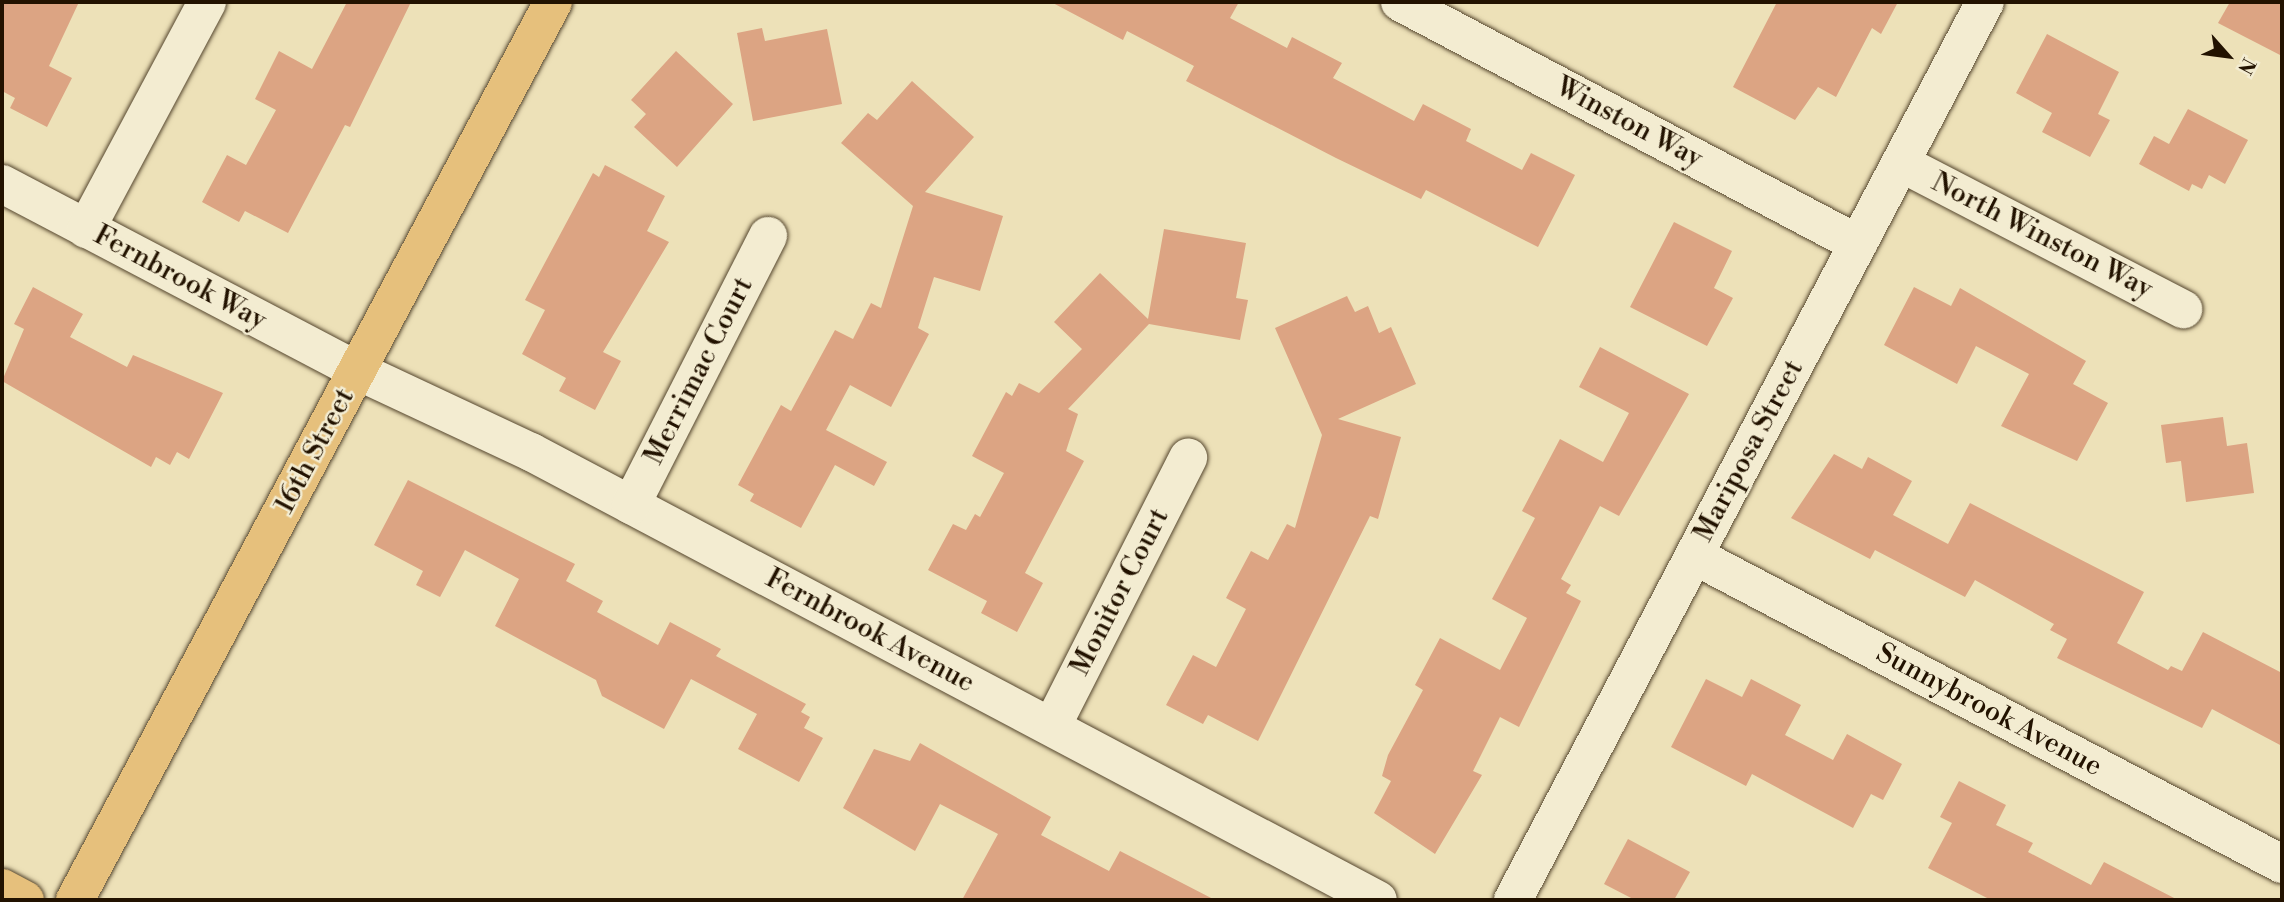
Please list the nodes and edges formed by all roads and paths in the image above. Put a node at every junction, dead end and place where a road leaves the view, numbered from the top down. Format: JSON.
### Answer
{"nodes":[{"id":1,"x":207,"y":2,"type":"edge"},
{"id":2,"x":553,"y":2,"type":"edge"},
{"id":3,"x":1400,"y":2,"type":"edge"},
{"id":4,"x":1985,"y":2,"type":"edge"},
{"id":5,"x":1901,"y":163,"type":"junction"},
{"id":6,"x":2,"y":184,"type":"edge"},
{"id":7,"x":86,"y":229,"type":"junction"},
{"id":8,"x":768,"y":236,"type":"dead end"},
{"id":9,"x":1858,"y":244,"type":"junction"},
{"id":10,"x":2183,"y":309,"type":"dead end"},
{"id":11,"x":358,"y":371,"type":"junction"},
{"id":12,"x":1188,"y":458,"type":"dead end"},
{"id":13,"x":631,"y":505,"type":"junction"},
{"id":14,"x":1695,"y":556,"type":"junction"},
{"id":15,"x":1052,"y":726,"type":"junction"},
{"id":16,"x":2282,"y":864,"type":"edge"},
{"id":17,"x":2,"y":888,"type":"edge"},
{"id":18,"x":25,"y":900,"type":"edge"},
{"id":19,"x":75,"y":900,"type":"edge"},
{"id":20,"x":1378,"y":900,"type":"edge"},
{"id":21,"x":1513,"y":900,"type":"edge"}],
"edges":[{"from":1,"to":7,"type":"street"},
{"from":2,"to":11,"type":"main road","name":"16th Street"},
{"from":3,"to":9,"type":"street","name":"Winston Way"},
{"from":4,"to":5,"type":"street","name":"Mariposa Street"},
{"from":5,"to":9,"type":"street","name":"Mariposa Street"},
{"from":5,"to":10,"type":"street","name":"North Winston Way"},
{"from":6,"to":7,"type":"street","name":"Fernbrook Way"},
{"from":7,"to":11,"type":"street","name":"Fernbrook Way"},
{"from":8,"to":13,"type":"street","name":"Merrimac Court"},
{"from":9,"to":14,"type":"street","name":"Mariposa Street"},
{"from":11,"to":13,"type":"street","name":"Fernbrook Avenue"},
{"from":11,"to":19,"type":"main road","name":"16th Street"},
{"from":12,"to":15,"type":"street","name":"Monitor Court"},
{"from":13,"to":15,"type":"street","name":"Fernbrook Avenue"},
{"from":14,"to":16,"type":"street","name":"Sunnybrook Avenue"},
{"from":14,"to":21,"type":"street","name":"Mariposa Street"},
{"from":15,"to":20,"type":"street","name":"Fernbrook Avenue"},
{"from":17,"to":18,"type":"main road"}]}
